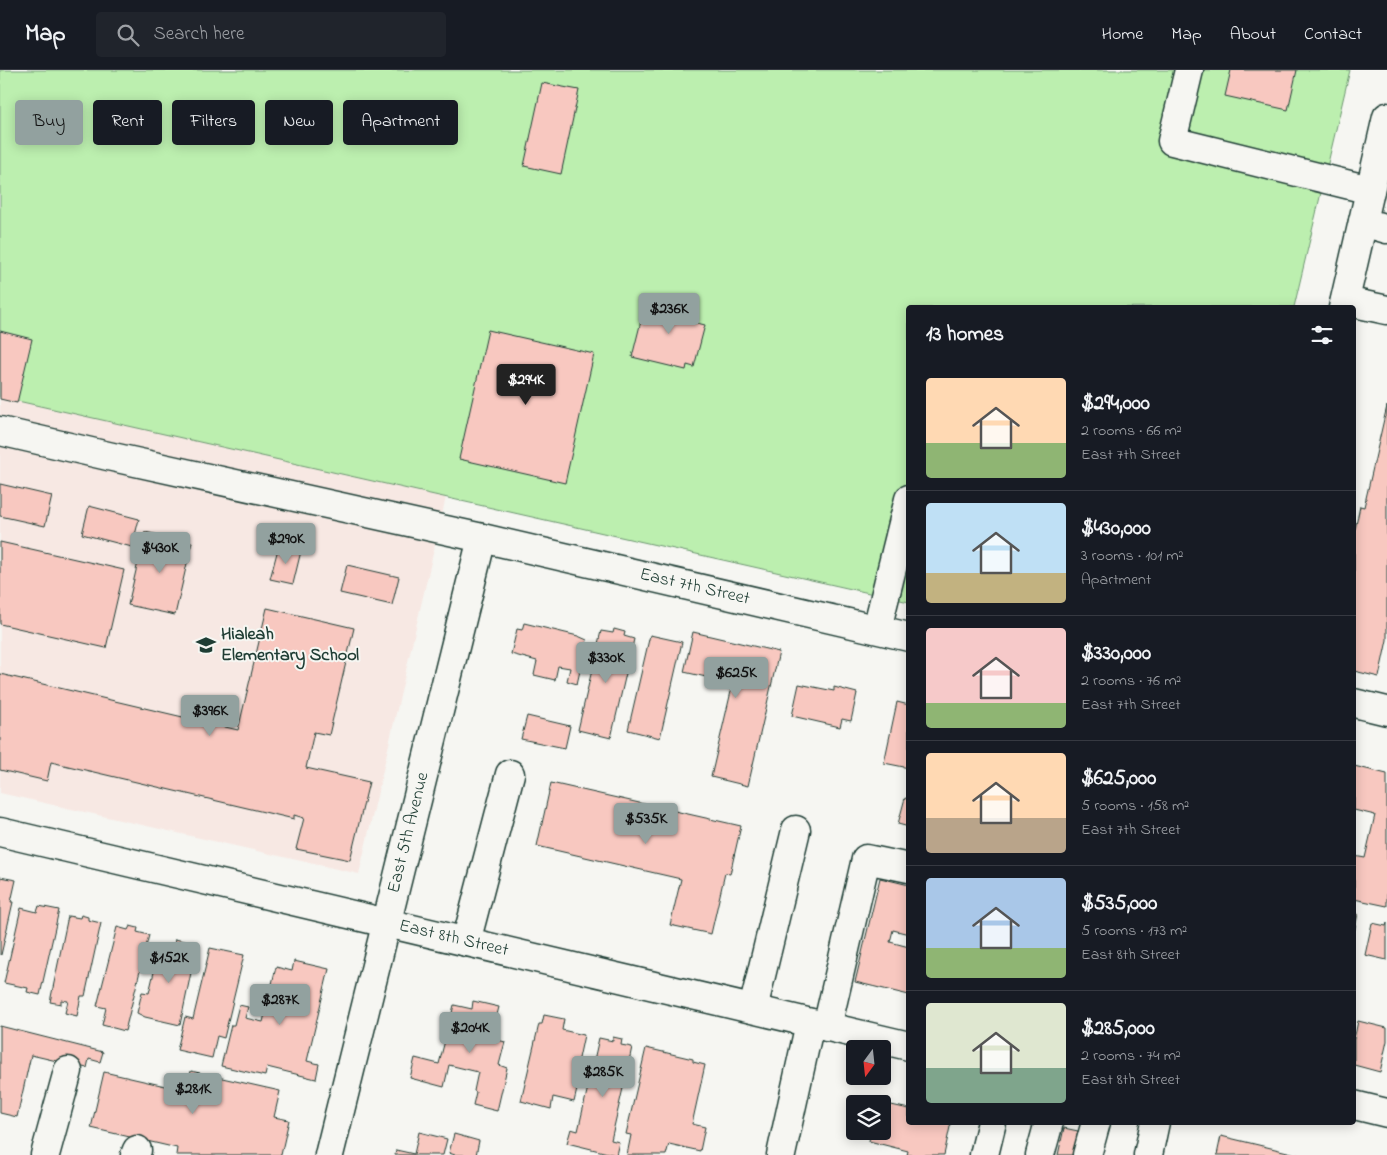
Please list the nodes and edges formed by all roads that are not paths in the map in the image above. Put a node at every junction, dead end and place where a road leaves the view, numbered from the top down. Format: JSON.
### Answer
{"nodes":[{"id":1,"x":1190,"y":70,"type":"edge"},
{"id":2,"x":1387,"y":117,"type":"edge"},
{"id":3,"x":1384,"y":145,"type":"edge"},
{"id":4,"x":1370,"y":190,"type":"junction"},
{"id":5,"x":1375,"y":225,"type":"edge"},
{"id":6,"x":1344,"y":304,"type":"edge"},
{"id":7,"x":1356,"y":306,"type":"edge"},
{"id":8,"x":1387,"y":310,"type":"edge"},
{"id":9,"x":0,"y":431,"type":"edge"},
{"id":10,"x":906,"y":511,"type":"edge"},
{"id":11,"x":482,"y":538,"type":"junction"},
{"id":12,"x":877,"y":629,"type":"junction"},
{"id":13,"x":906,"y":636,"type":"edge"},
{"id":14,"x":1356,"y":703,"type":"edge"},
{"id":15,"x":1387,"y":711,"type":"edge"},
{"id":16,"x":510,"y":774,"type":"dead end"},
{"id":17,"x":796,"y":830,"type":"dead end"},
{"id":18,"x":0,"y":832,"type":"edge"},
{"id":19,"x":906,"y":867,"type":"edge"},
{"id":20,"x":386,"y":923,"type":"junction"},
{"id":21,"x":466,"y":942,"type":"junction"},
{"id":22,"x":752,"y":1009,"type":"junction"},
{"id":23,"x":819,"y":1025,"type":"junction"},
{"id":24,"x":906,"y":1045,"type":"edge"},
{"id":25,"x":68,"y":1071,"type":"dead end"},
{"id":26,"x":1356,"y":1105,"type":"edge"},
{"id":27,"x":1387,"y":1113,"type":"edge"},
{"id":28,"x":991,"y":1125,"type":"edge"},
{"id":29,"x":1048,"y":1125,"type":"edge"},
{"id":30,"x":1095,"y":1125,"type":"edge"},
{"id":31,"x":1154,"y":1125,"type":"edge"},
{"id":32,"x":45,"y":1155,"type":"edge"},
{"id":33,"x":329,"y":1155,"type":"edge"},
{"id":34,"x":781,"y":1155,"type":"edge"},
{"id":35,"x":984,"y":1155,"type":"edge"},
{"id":36,"x":1040,"y":1155,"type":"edge"},
{"id":37,"x":1087,"y":1155,"type":"edge"},
{"id":38,"x":1148,"y":1155,"type":"edge"}],
"edges":[{"from":1,"to":4,"type":"street"},
{"from":2,"to":3,"type":"street"},
{"from":3,"to":4,"type":"street"},
{"from":4,"to":5,"type":"street"},
{"from":5,"to":6,"type":"street"},
{"from":7,"to":8,"type":"street"},
{"from":9,"to":11,"type":"street","name":"East 7th Street"},
{"from":10,"to":12,"type":"street"},
{"from":11,"to":12,"type":"street","name":"East 7th Street"},
{"from":11,"to":20,"type":"street","name":"East 5th Avenue"},
{"from":12,"to":13,"type":"street","name":"East 7th Street"},
{"from":14,"to":15,"type":"street"},
{"from":16,"to":21,"type":"street"},
{"from":17,"to":22,"type":"street"},
{"from":18,"to":20,"type":"street","name":"East 8th Street"},
{"from":19,"to":23,"type":"street"},
{"from":20,"to":21,"type":"street","name":"East 8th Street"},
{"from":20,"to":33,"type":"street","name":"East 5th Avenue"},
{"from":21,"to":22,"type":"street","name":"East 8th Street"},
{"from":22,"to":23,"type":"street","name":"East 8th Street"},
{"from":23,"to":24,"type":"street","name":"East 8th Street"},
{"from":23,"to":34,"type":"street"},
{"from":25,"to":32,"type":"street"},
{"from":26,"to":27,"type":"street"},
{"from":28,"to":35,"type":"street"},
{"from":29,"to":36,"type":"street"},
{"from":30,"to":37,"type":"street"},
{"from":31,"to":38,"type":"street"}]}
